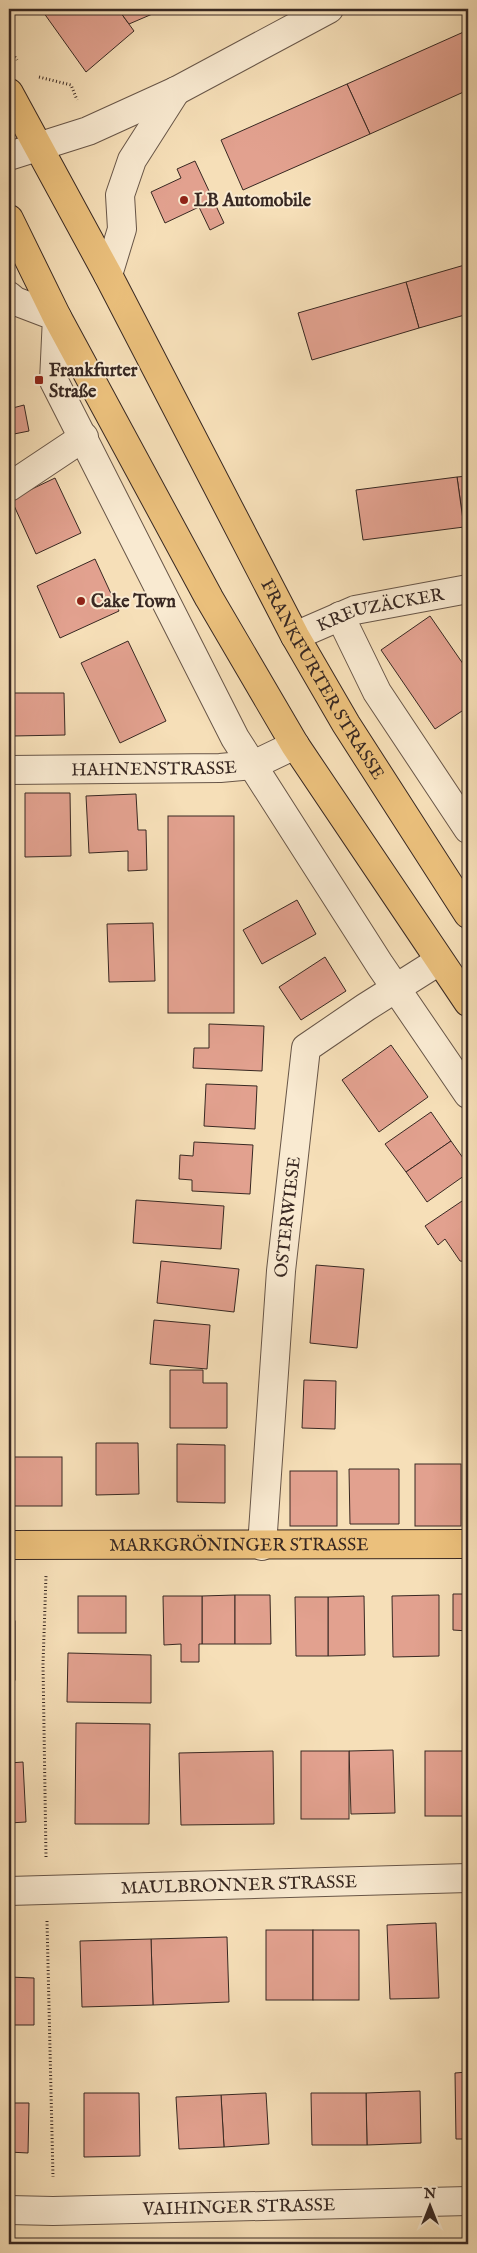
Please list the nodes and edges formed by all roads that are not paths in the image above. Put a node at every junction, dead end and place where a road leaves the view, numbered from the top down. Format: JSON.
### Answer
{"nodes":[{"id":1,"x":329,"y":9,"type":"edge"},
{"id":2,"x":176,"y":91,"type":"junction"},
{"id":3,"x":9,"y":93,"type":"edge"},
{"id":4,"x":39,"y":146,"type":"junction"},
{"id":5,"x":9,"y":156,"type":"edge"},
{"id":6,"x":9,"y":219,"type":"edge"},
{"id":7,"x":108,"y":275,"type":"junction"},
{"id":8,"x":9,"y":296,"type":"edge"},
{"id":9,"x":57,"y":317,"type":"junction"},
{"id":10,"x":84,"y":436,"type":"junction"},
{"id":11,"x":9,"y":488,"type":"edge"},
{"id":12,"x":468,"y":590,"type":"edge"},
{"id":13,"x":340,"y":616,"type":"junction"},
{"id":14,"x":295,"y":636,"type":"junction"},
{"id":15,"x":295,"y":745,"type":"junction"},
{"id":16,"x":252,"y":765,"type":"junction"},
{"id":17,"x":9,"y":770,"type":"edge"},
{"id":18,"x":468,"y":829,"type":"edge"},
{"id":19,"x":468,"y":914,"type":"edge"},
{"id":20,"x":439,"y":961,"type":"junction"},
{"id":21,"x":396,"y":989,"type":"junction"},
{"id":22,"x":468,"y":1002,"type":"edge"},
{"id":23,"x":468,"y":1094,"type":"edge"},
{"id":24,"x":468,"y":1544,"type":"edge"},
{"id":25,"x":9,"y":1546,"type":"edge"},
{"id":26,"x":262,"y":1546,"type":"junction"},
{"id":27,"x":468,"y":1878,"type":"edge"},
{"id":28,"x":9,"y":1891,"type":"edge"},
{"id":29,"x":468,"y":2201,"type":"edge"},
{"id":30,"x":9,"y":2210,"type":"edge"}],
"edges":[{"from":1,"to":2,"type":"street"},
{"from":2,"to":4,"type":"street"},
{"from":2,"to":7,"type":"street"},
{"from":3,"to":4,"type":"main road","name":"FRANKFURTER STRASSE"},
{"from":4,"to":5,"type":"street"},
{"from":4,"to":7,"type":"main road","name":"FRANKFURTER STRASSE"},
{"from":6,"to":9,"type":"main road"},
{"from":7,"to":14,"type":"main road","name":"FRANKFURTER STRASSE"},
{"from":8,"to":9,"type":"street"},
{"from":9,"to":10,"type":"street"},
{"from":9,"to":15,"type":"main road"},
{"from":10,"to":11,"type":"street"},
{"from":10,"to":16,"type":"street"},
{"from":12,"to":13,"type":"street","name":"KREUZÄCKER"},
{"from":13,"to":14,"type":"street","name":"KREUZÄCKER"},
{"from":13,"to":18,"type":"street"},
{"from":14,"to":19,"type":"main road","name":"FRANKFURTER STRASSE"},
{"from":15,"to":16,"type":"street","name":"HAHNENSTRASSE"},
{"from":15,"to":20,"type":"main road"},
{"from":16,"to":17,"type":"street","name":"HAHNENSTRASSE"},
{"from":16,"to":21,"type":"street"},
{"from":20,"to":21,"type":"street","name":"OSTERWIESE"},
{"from":20,"to":22,"type":"main road"},
{"from":21,"to":23,"type":"street"},
{"from":21,"to":26,"type":"street","name":"OSTERWIESE"},
{"from":24,"to":26,"type":"main road","name":"MARKGRÖNINGER STRASSE"},
{"from":25,"to":26,"type":"main road","name":"MARKGRÖNINGER STRASSE"},
{"from":27,"to":28,"type":"street","name":"MAULBRONNER STRASSE"},
{"from":29,"to":30,"type":"street","name":"VAIHINGER STRASSE"}]}
